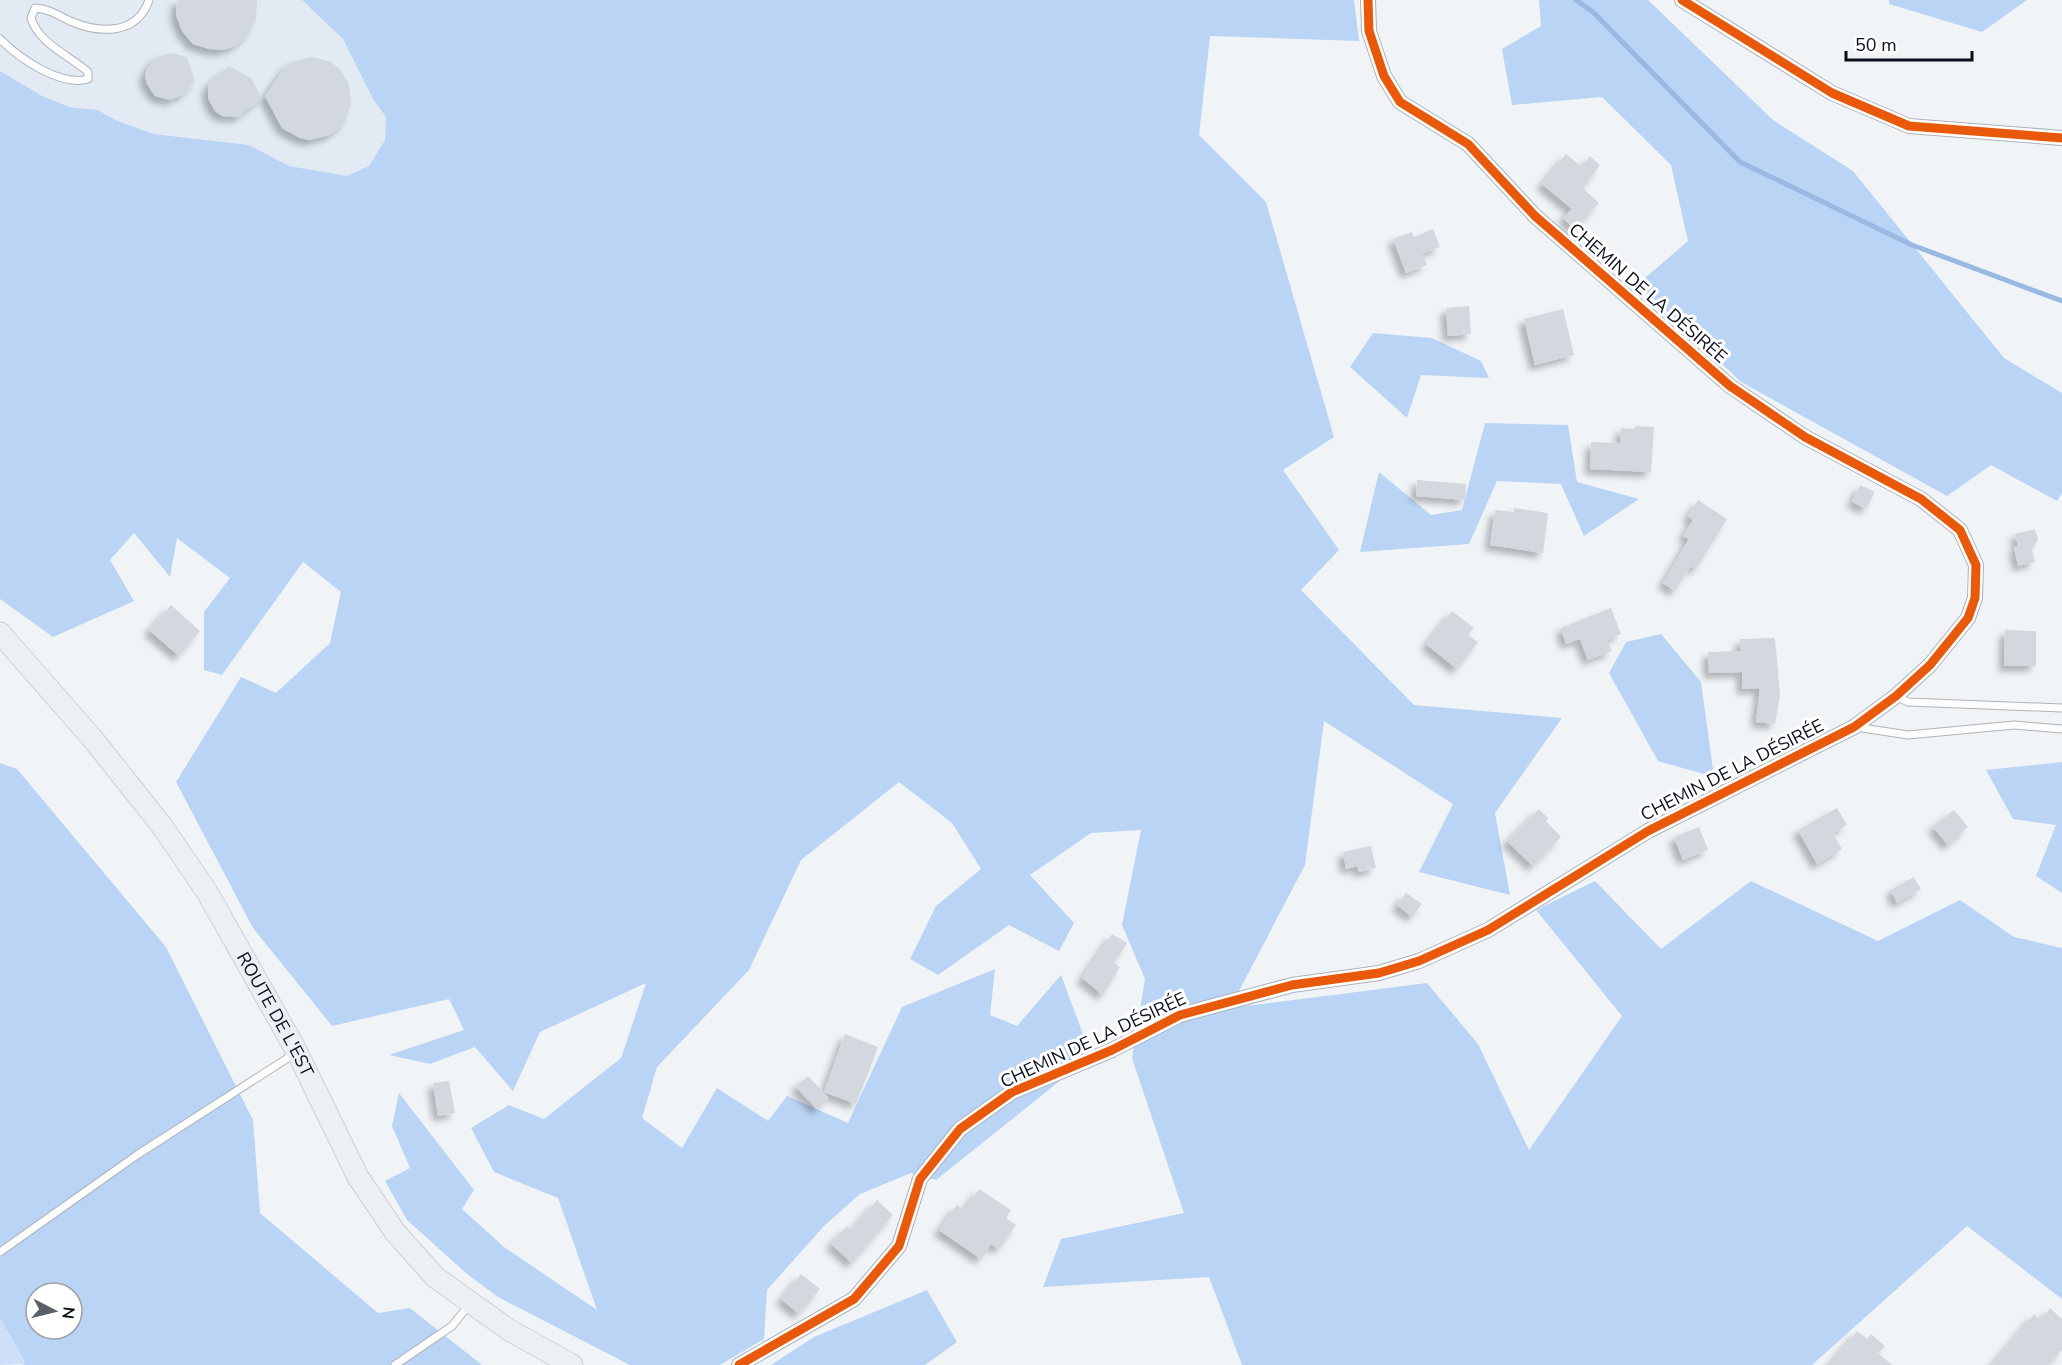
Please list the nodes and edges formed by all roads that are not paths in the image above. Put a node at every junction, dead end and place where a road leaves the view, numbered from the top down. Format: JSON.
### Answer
{"nodes":[{"id":1,"x":149,"y":0,"type":"edge"},
{"id":2,"x":1368,"y":0,"type":"edge"},
{"id":3,"x":1682,"y":0,"type":"edge"},
{"id":4,"x":0,"y":39,"type":"edge"},
{"id":5,"x":2062,"y":138,"type":"edge"},
{"id":6,"x":0,"y":633,"type":"edge"},
{"id":7,"x":1896,"y":696,"type":"junction"},
{"id":8,"x":2062,"y":708,"type":"edge"},
{"id":9,"x":1854,"y":727,"type":"junction"},
{"id":10,"x":2062,"y":729,"type":"edge"},
{"id":11,"x":297,"y":1052,"type":"junction"},
{"id":12,"x":0,"y":1252,"type":"edge"},
{"id":13,"x":471,"y":1302,"type":"junction"},
{"id":14,"x":395,"y":1365,"type":"edge"},
{"id":15,"x":572,"y":1365,"type":"edge"},
{"id":16,"x":739,"y":1365,"type":"edge"}],
"edges":[{"from":1,"to":4,"type":"lane"},
{"from":2,"to":7,"type":"street","name":"CHEMIN DE LA DÉSIRÉE"},
{"from":3,"to":5,"type":"street"},
{"from":6,"to":11,"type":"main road","name":"ROUTE DE L'EST"},
{"from":7,"to":8,"type":"lane"},
{"from":7,"to":9,"type":"street","name":"CHEMIN DE LA DÉSIRÉE"},
{"from":9,"to":10,"type":"lane"},
{"from":9,"to":16,"type":"street","name":"CHEMIN DE LA DÉSIRÉE"},
{"from":11,"to":12,"type":"lane"},
{"from":11,"to":13,"type":"main road","name":"ROUTE DE L'EST"},
{"from":13,"to":14,"type":"lane"},
{"from":13,"to":15,"type":"main road","name":"ROUTE DE L'EST"}]}
